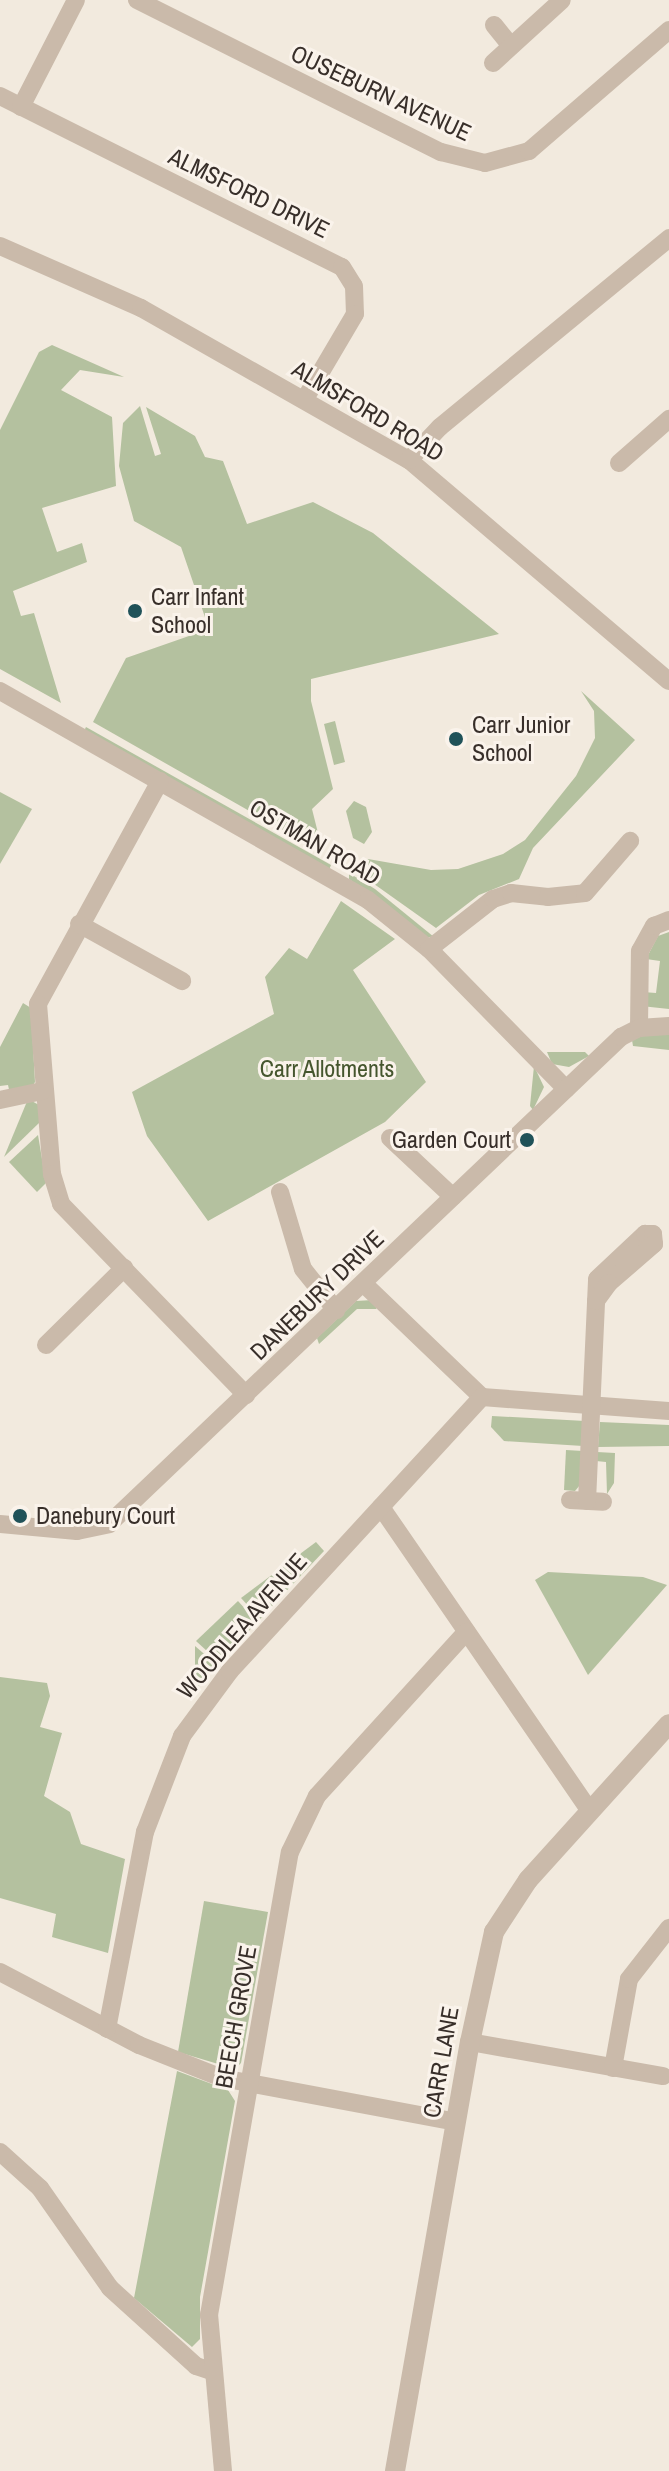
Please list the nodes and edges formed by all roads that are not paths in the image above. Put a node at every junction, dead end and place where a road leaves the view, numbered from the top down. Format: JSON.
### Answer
{"nodes":[{"id":1,"x":76,"y":0,"type":"edge"},
{"id":2,"x":137,"y":0,"type":"edge"},
{"id":3,"x":562,"y":0,"type":"edge"},
{"id":4,"x":494,"y":25,"type":"dead end"},
{"id":5,"x":669,"y":30,"type":"edge"},
{"id":6,"x":511,"y":46,"type":"junction"},
{"id":7,"x":493,"y":63,"type":"dead end"},
{"id":8,"x":0,"y":96,"type":"edge"},
{"id":9,"x":21,"y":107,"type":"junction"},
{"id":10,"x":669,"y":238,"type":"edge"},
{"id":11,"x":0,"y":246,"type":"edge"},
{"id":12,"x":305,"y":399,"type":"junction"},
{"id":13,"x":667,"y":426,"type":"edge"},
{"id":14,"x":409,"y":460,"type":"junction"},
{"id":15,"x":618,"y":462,"type":"dead end"},
{"id":16,"x":669,"y":681,"type":"edge"},
{"id":17,"x":0,"y":691,"type":"edge"},
{"id":18,"x":160,"y":781,"type":"junction"},
{"id":19,"x":630,"y":841,"type":"dead end"},
{"id":20,"x":669,"y":920,"type":"edge"},
{"id":21,"x":79,"y":924,"type":"junction"},
{"id":22,"x":429,"y":949,"type":"junction"},
{"id":23,"x":182,"y":981,"type":"dead end"},
{"id":24,"x":669,"y":1026,"type":"edge"},
{"id":25,"x":639,"y":1028,"type":"junction"},
{"id":26,"x":566,"y":1089,"type":"junction"},
{"id":27,"x":42,"y":1091,"type":"junction"},
{"id":28,"x":0,"y":1100,"type":"edge"},
{"id":29,"x":390,"y":1138,"type":"dead end"},
{"id":30,"x":280,"y":1192,"type":"dead end"},
{"id":31,"x":453,"y":1197,"type":"junction"},
{"id":32,"x":124,"y":1268,"type":"junction"},
{"id":33,"x":364,"y":1284,"type":"junction"},
{"id":34,"x":596,"y":1301,"type":"dead end"},
{"id":35,"x":336,"y":1310,"type":"junction"},
{"id":36,"x":46,"y":1345,"type":"dead end"},
{"id":37,"x":246,"y":1395,"type":"junction"},
{"id":38,"x":482,"y":1397,"type":"junction"},
{"id":39,"x":592,"y":1405,"type":"junction"},
{"id":40,"x":669,"y":1411,"type":"edge"},
{"id":41,"x":587,"y":1501,"type":"dead end"},
{"id":42,"x":381,"y":1507,"type":"junction"},
{"id":43,"x":0,"y":1524,"type":"edge"},
{"id":44,"x":466,"y":1632,"type":"junction"},
{"id":45,"x":669,"y":1724,"type":"edge"},
{"id":46,"x":589,"y":1810,"type":"junction"},
{"id":47,"x":669,"y":1928,"type":"edge"},
{"id":48,"x":0,"y":1972,"type":"edge"},
{"id":49,"x":107,"y":2029,"type":"junction"},
{"id":50,"x":470,"y":2042,"type":"junction"},
{"id":51,"x":613,"y":2068,"type":"junction"},
{"id":52,"x":663,"y":2076,"type":"dead end"},
{"id":53,"x":249,"y":2085,"type":"junction"},
{"id":54,"x":456,"y":2122,"type":"junction"},
{"id":55,"x":0,"y":2152,"type":"edge"},
{"id":56,"x":214,"y":2372,"type":"junction"},
{"id":57,"x":223,"y":2471,"type":"edge"},
{"id":58,"x":395,"y":2471,"type":"edge"}],
"edges":[{"from":1,"to":9,"type":"street"},
{"from":2,"to":5,"type":"street","name":"OUSEBURN AVENUE"},
{"from":3,"to":6,"type":"street"},
{"from":4,"to":6,"type":"street"},
{"from":6,"to":7,"type":"street"},
{"from":8,"to":9,"type":"street","name":"ALMSFORD DRIVE"},
{"from":9,"to":12,"type":"street","name":"ALMSFORD DRIVE"},
{"from":10,"to":14,"type":"street"},
{"from":11,"to":12,"type":"street","name":"ALMSFORD ROAD"},
{"from":12,"to":14,"type":"street","name":"ALMSFORD ROAD"},
{"from":13,"to":15,"type":"street"},
{"from":14,"to":16,"type":"street","name":"ALMSFORD ROAD"},
{"from":17,"to":18,"type":"street","name":"OSTMAN ROAD"},
{"from":18,"to":21,"type":"street"},
{"from":18,"to":22,"type":"street","name":"OSTMAN ROAD"},
{"from":19,"to":22,"type":"street"},
{"from":20,"to":25,"type":"street"},
{"from":21,"to":23,"type":"street"},
{"from":21,"to":27,"type":"street"},
{"from":22,"to":26,"type":"street","name":"OSTMAN ROAD"},
{"from":24,"to":25,"type":"street"},
{"from":25,"to":26,"type":"street","name":"DANEBURY DRIVE"},
{"from":26,"to":31,"type":"street","name":"DANEBURY DRIVE"},
{"from":27,"to":28,"type":"street"},
{"from":27,"to":32,"type":"street"},
{"from":29,"to":31,"type":"street"},
{"from":30,"to":35,"type":"street"},
{"from":31,"to":33,"type":"street","name":"DANEBURY DRIVE"},
{"from":32,"to":36,"type":"street"},
{"from":32,"to":37,"type":"street"},
{"from":33,"to":35,"type":"street","name":"DANEBURY DRIVE"},
{"from":33,"to":38,"type":"street"},
{"from":34,"to":39,"type":"street"},
{"from":35,"to":37,"type":"street","name":"DANEBURY DRIVE"},
{"from":37,"to":43,"type":"street","name":"DANEBURY DRIVE"},
{"from":38,"to":39,"type":"street"},
{"from":38,"to":42,"type":"street","name":"WOODLEA AVENUE"},
{"from":39,"to":40,"type":"street"},
{"from":39,"to":41,"type":"street"},
{"from":42,"to":44,"type":"street"},
{"from":42,"to":49,"type":"street","name":"WOODLEA AVENUE"},
{"from":44,"to":46,"type":"street"},
{"from":44,"to":53,"type":"street","name":"BEECH GROVE"},
{"from":45,"to":46,"type":"street","name":"CARR LANE"},
{"from":46,"to":50,"type":"street","name":"CARR LANE"},
{"from":47,"to":51,"type":"street"},
{"from":48,"to":49,"type":"street"},
{"from":49,"to":53,"type":"street"},
{"from":50,"to":51,"type":"street"},
{"from":50,"to":54,"type":"street","name":"CARR LANE"},
{"from":51,"to":52,"type":"street"},
{"from":53,"to":54,"type":"street"},
{"from":53,"to":56,"type":"street","name":"BEECH GROVE"},
{"from":54,"to":58,"type":"street","name":"CARR LANE"},
{"from":55,"to":56,"type":"street"},
{"from":56,"to":57,"type":"street","name":"BEECH GROVE"}]}
